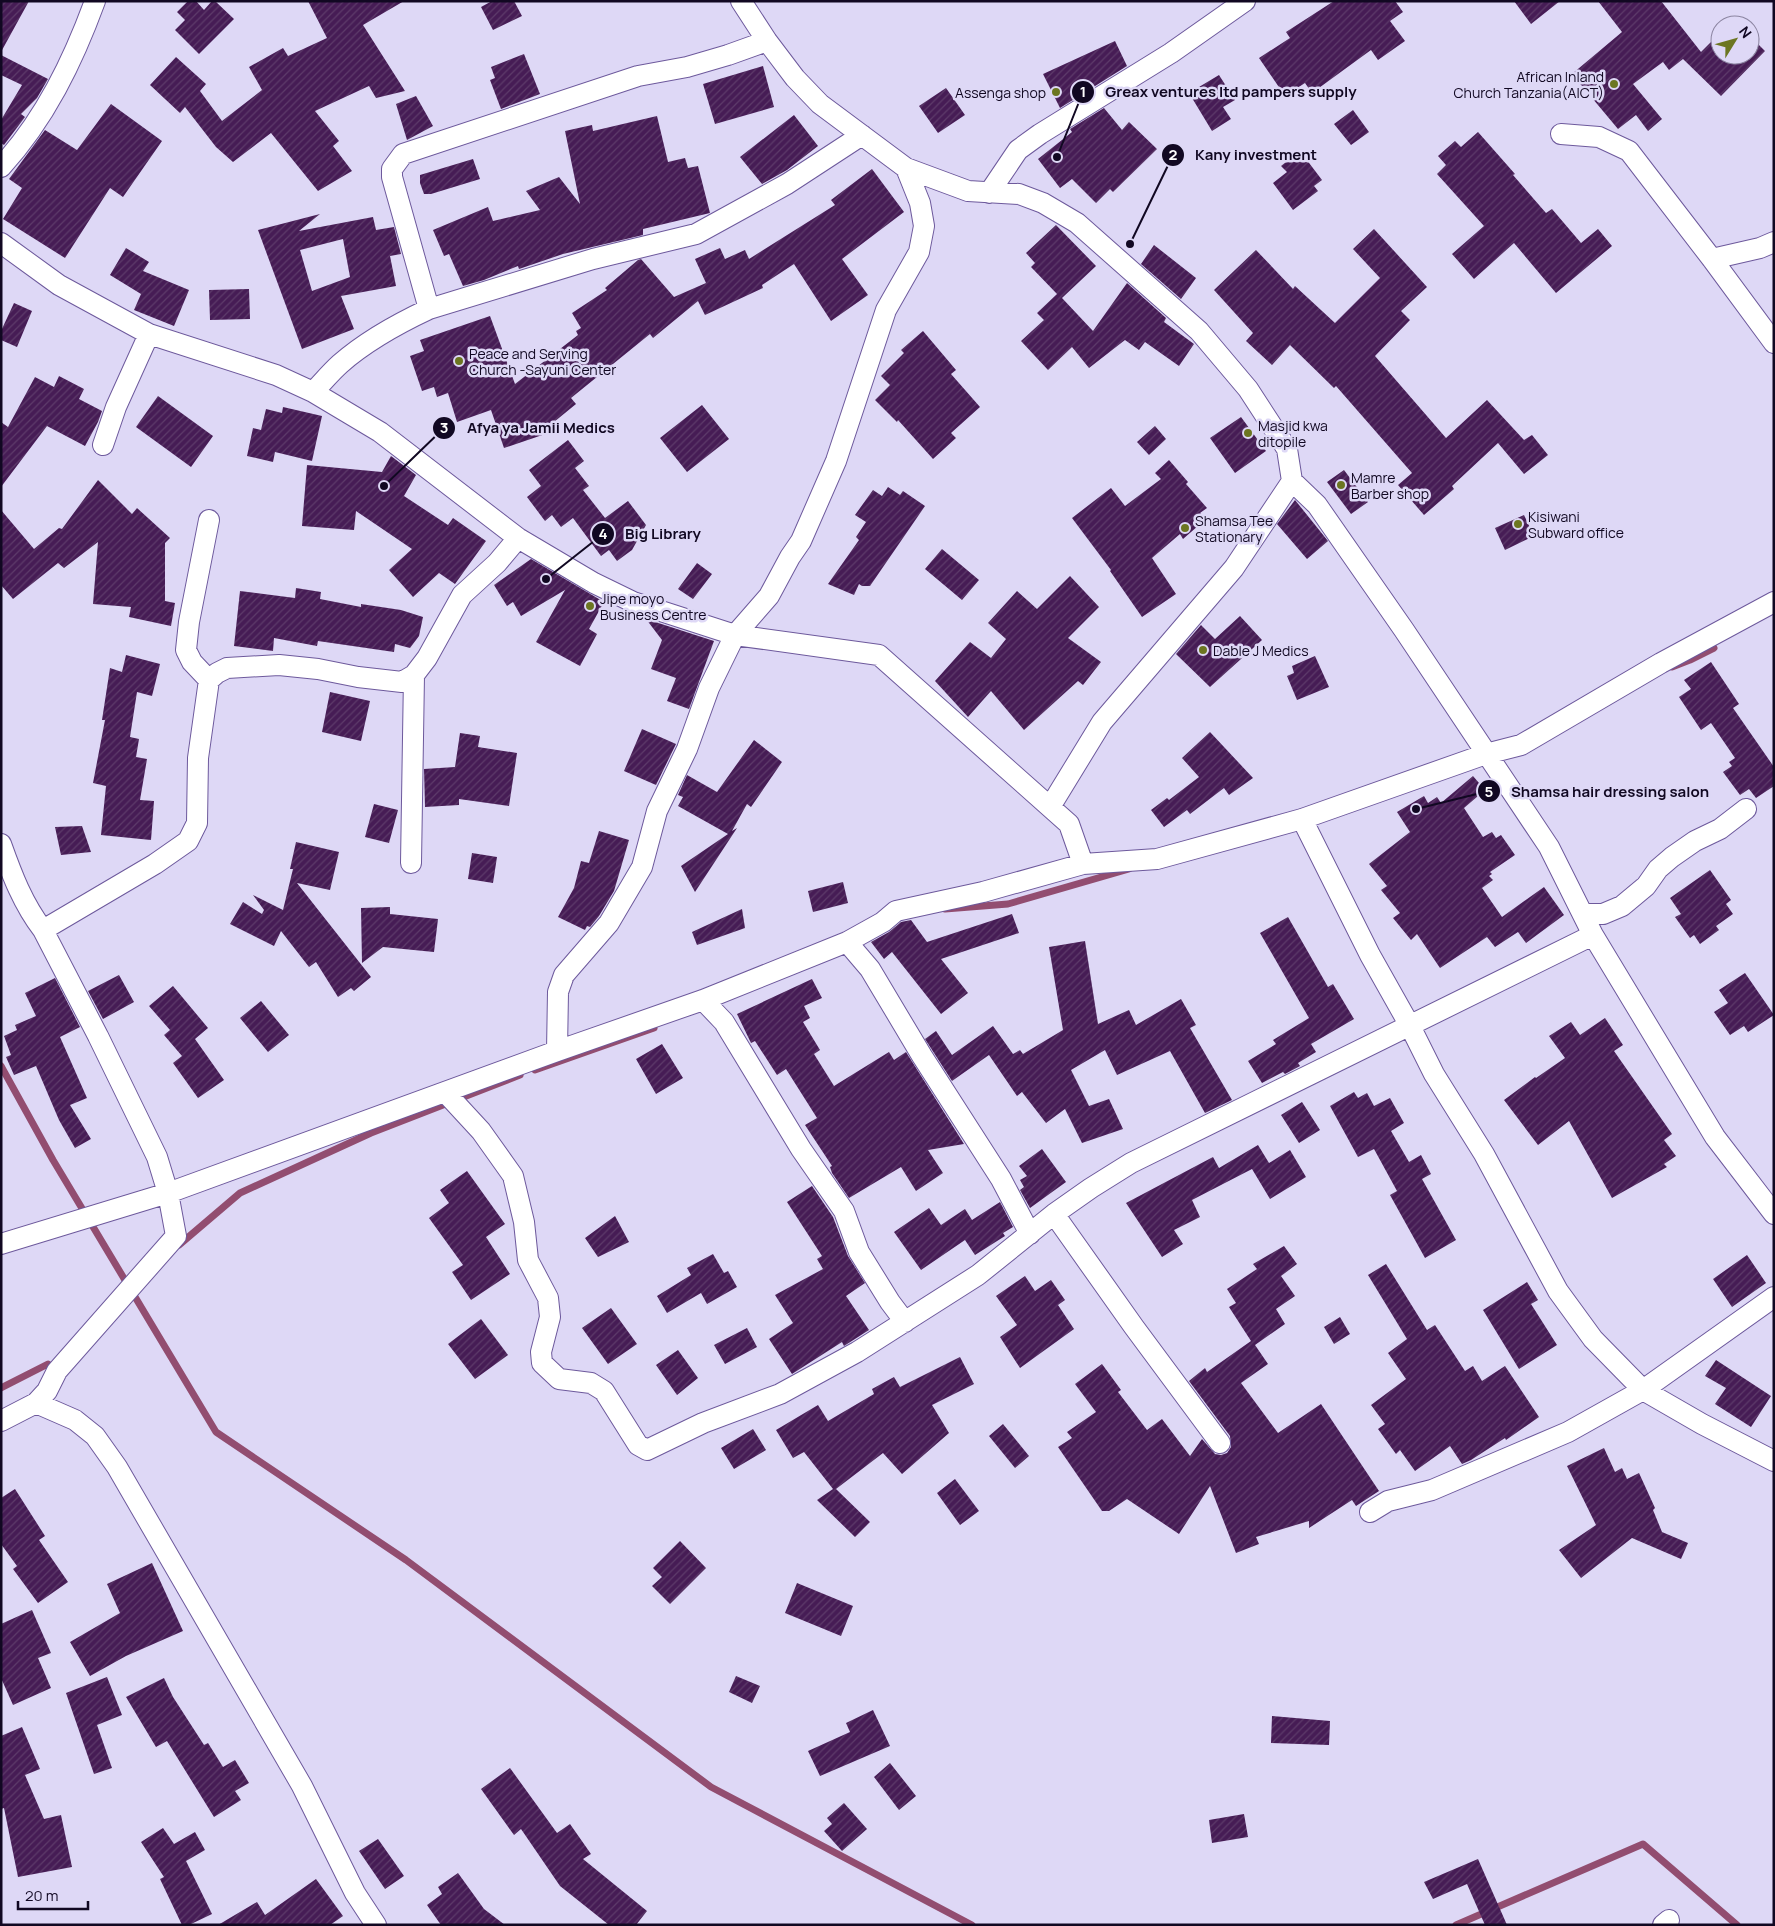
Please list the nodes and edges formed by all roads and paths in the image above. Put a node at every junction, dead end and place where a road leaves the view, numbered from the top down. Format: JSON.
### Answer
{"nodes":[{"id":1,"x":96,"y":1,"type":"edge"},
{"id":2,"x":742,"y":1,"type":"edge"},
{"id":3,"x":1245,"y":1,"type":"edge"},
{"id":4,"x":767,"y":41,"type":"junction"},
{"id":5,"x":1561,"y":134,"type":"dead end"},
{"id":6,"x":862,"y":135,"type":"junction"},
{"id":7,"x":1,"y":167,"type":"edge"},
{"id":8,"x":906,"y":168,"type":"junction"},
{"id":9,"x":990,"y":193,"type":"junction"},
{"id":10,"x":1774,"y":242,"type":"edge"},
{"id":11,"x":1,"y":243,"type":"edge"},
{"id":12,"x":1712,"y":259,"type":"junction"},
{"id":13,"x":429,"y":309,"type":"junction"},
{"id":14,"x":149,"y":334,"type":"junction"},
{"id":15,"x":1774,"y":343,"type":"edge"},
{"id":16,"x":313,"y":392,"type":"junction"},
{"id":17,"x":103,"y":445,"type":"dead end"},
{"id":18,"x":1292,"y":481,"type":"junction"},
{"id":19,"x":209,"y":520,"type":"dead end"},
{"id":20,"x":518,"y":538,"type":"junction"},
{"id":21,"x":1774,"y":602,"type":"edge"},
{"id":22,"x":735,"y":635,"type":"junction"},
{"id":23,"x":414,"y":675,"type":"junction"},
{"id":24,"x":209,"y":680,"type":"junction"},
{"id":25,"x":1486,"y":754,"type":"junction"},
{"id":26,"x":1050,"y":807,"type":"junction"},
{"id":27,"x":1746,"y":808,"type":"dead end"},
{"id":28,"x":1302,"y":819,"type":"junction"},
{"id":29,"x":1,"y":844,"type":"edge"},
{"id":30,"x":411,"y":863,"type":"dead end"},
{"id":31,"x":1083,"y":864,"type":"junction"},
{"id":32,"x":1583,"y":914,"type":"junction"},
{"id":33,"x":43,"y":930,"type":"junction"},
{"id":34,"x":1593,"y":935,"type":"junction"},
{"id":35,"x":847,"y":942,"type":"junction"},
{"id":36,"x":703,"y":1000,"type":"junction"},
{"id":37,"x":1410,"y":1026,"type":"junction"},
{"id":38,"x":557,"y":1051,"type":"junction"},
{"id":39,"x":445,"y":1092,"type":"junction"},
{"id":40,"x":168,"y":1194,"type":"junction"},
{"id":41,"x":1054,"y":1214,"type":"junction"},
{"id":42,"x":1774,"y":1214,"type":"edge"},
{"id":43,"x":1030,"y":1234,"type":"junction"},
{"id":44,"x":1,"y":1244,"type":"edge"},
{"id":45,"x":1774,"y":1297,"type":"edge"},
{"id":46,"x":905,"y":1322,"type":"junction"},
{"id":47,"x":1643,"y":1390,"type":"junction"},
{"id":48,"x":36,"y":1403,"type":"junction"},
{"id":49,"x":1,"y":1421,"type":"edge"},
{"id":50,"x":1220,"y":1443,"type":"dead end"},
{"id":51,"x":1774,"y":1461,"type":"edge"},
{"id":52,"x":1370,"y":1512,"type":"dead end"},
{"id":53,"x":376,"y":1925,"type":"edge"}],
"edges":[{"from":1,"to":7,"type":"street"},
{"from":2,"to":4,"type":"street"},
{"from":3,"to":9,"type":"street"},
{"from":4,"to":6,"type":"street"},
{"from":4,"to":13,"type":"street"},
{"from":5,"to":12,"type":"street"},
{"from":6,"to":8,"type":"street"},
{"from":6,"to":13,"type":"street"},
{"from":8,"to":9,"type":"street"},
{"from":8,"to":22,"type":"street"},
{"from":9,"to":18,"type":"street"},
{"from":10,"to":12,"type":"street"},
{"from":11,"to":14,"type":"street"},
{"from":12,"to":15,"type":"street"},
{"from":13,"to":16,"type":"street"},
{"from":14,"to":16,"type":"street"},
{"from":14,"to":17,"type":"street"},
{"from":16,"to":20,"type":"street"},
{"from":18,"to":25,"type":"street"},
{"from":18,"to":26,"type":"street"},
{"from":19,"to":24,"type":"street"},
{"from":20,"to":22,"type":"street"},
{"from":20,"to":23,"type":"street"},
{"from":21,"to":25,"type":"street"},
{"from":22,"to":26,"type":"street"},
{"from":22,"to":38,"type":"street"},
{"from":23,"to":24,"type":"street"},
{"from":23,"to":30,"type":"street"},
{"from":24,"to":33,"type":"street"},
{"from":25,"to":28,"type":"street"},
{"from":25,"to":32,"type":"street"},
{"from":26,"to":31,"type":"street"},
{"from":27,"to":32,"type":"street"},
{"from":28,"to":31,"type":"street"},
{"from":28,"to":37,"type":"street"},
{"from":29,"to":33,"type":"street"},
{"from":31,"to":35,"type":"street"},
{"from":32,"to":34,"type":"street"},
{"from":33,"to":40,"type":"street"},
{"from":34,"to":37,"type":"street"},
{"from":34,"to":42,"type":"street"},
{"from":35,"to":36,"type":"street"},
{"from":35,"to":43,"type":"street"},
{"from":36,"to":38,"type":"street"},
{"from":36,"to":46,"type":"street"},
{"from":37,"to":41,"type":"street"},
{"from":37,"to":47,"type":"street"},
{"from":38,"to":39,"type":"street"},
{"from":39,"to":40,"type":"street"},
{"from":39,"to":46,"type":"street"},
{"from":40,"to":44,"type":"street"},
{"from":40,"to":48,"type":"street"},
{"from":41,"to":43,"type":"street"},
{"from":41,"to":50,"type":"street"},
{"from":43,"to":46,"type":"street"},
{"from":45,"to":47,"type":"street"},
{"from":47,"to":51,"type":"street"},
{"from":47,"to":52,"type":"street"},
{"from":48,"to":49,"type":"street"},
{"from":48,"to":53,"type":"street"}]}
